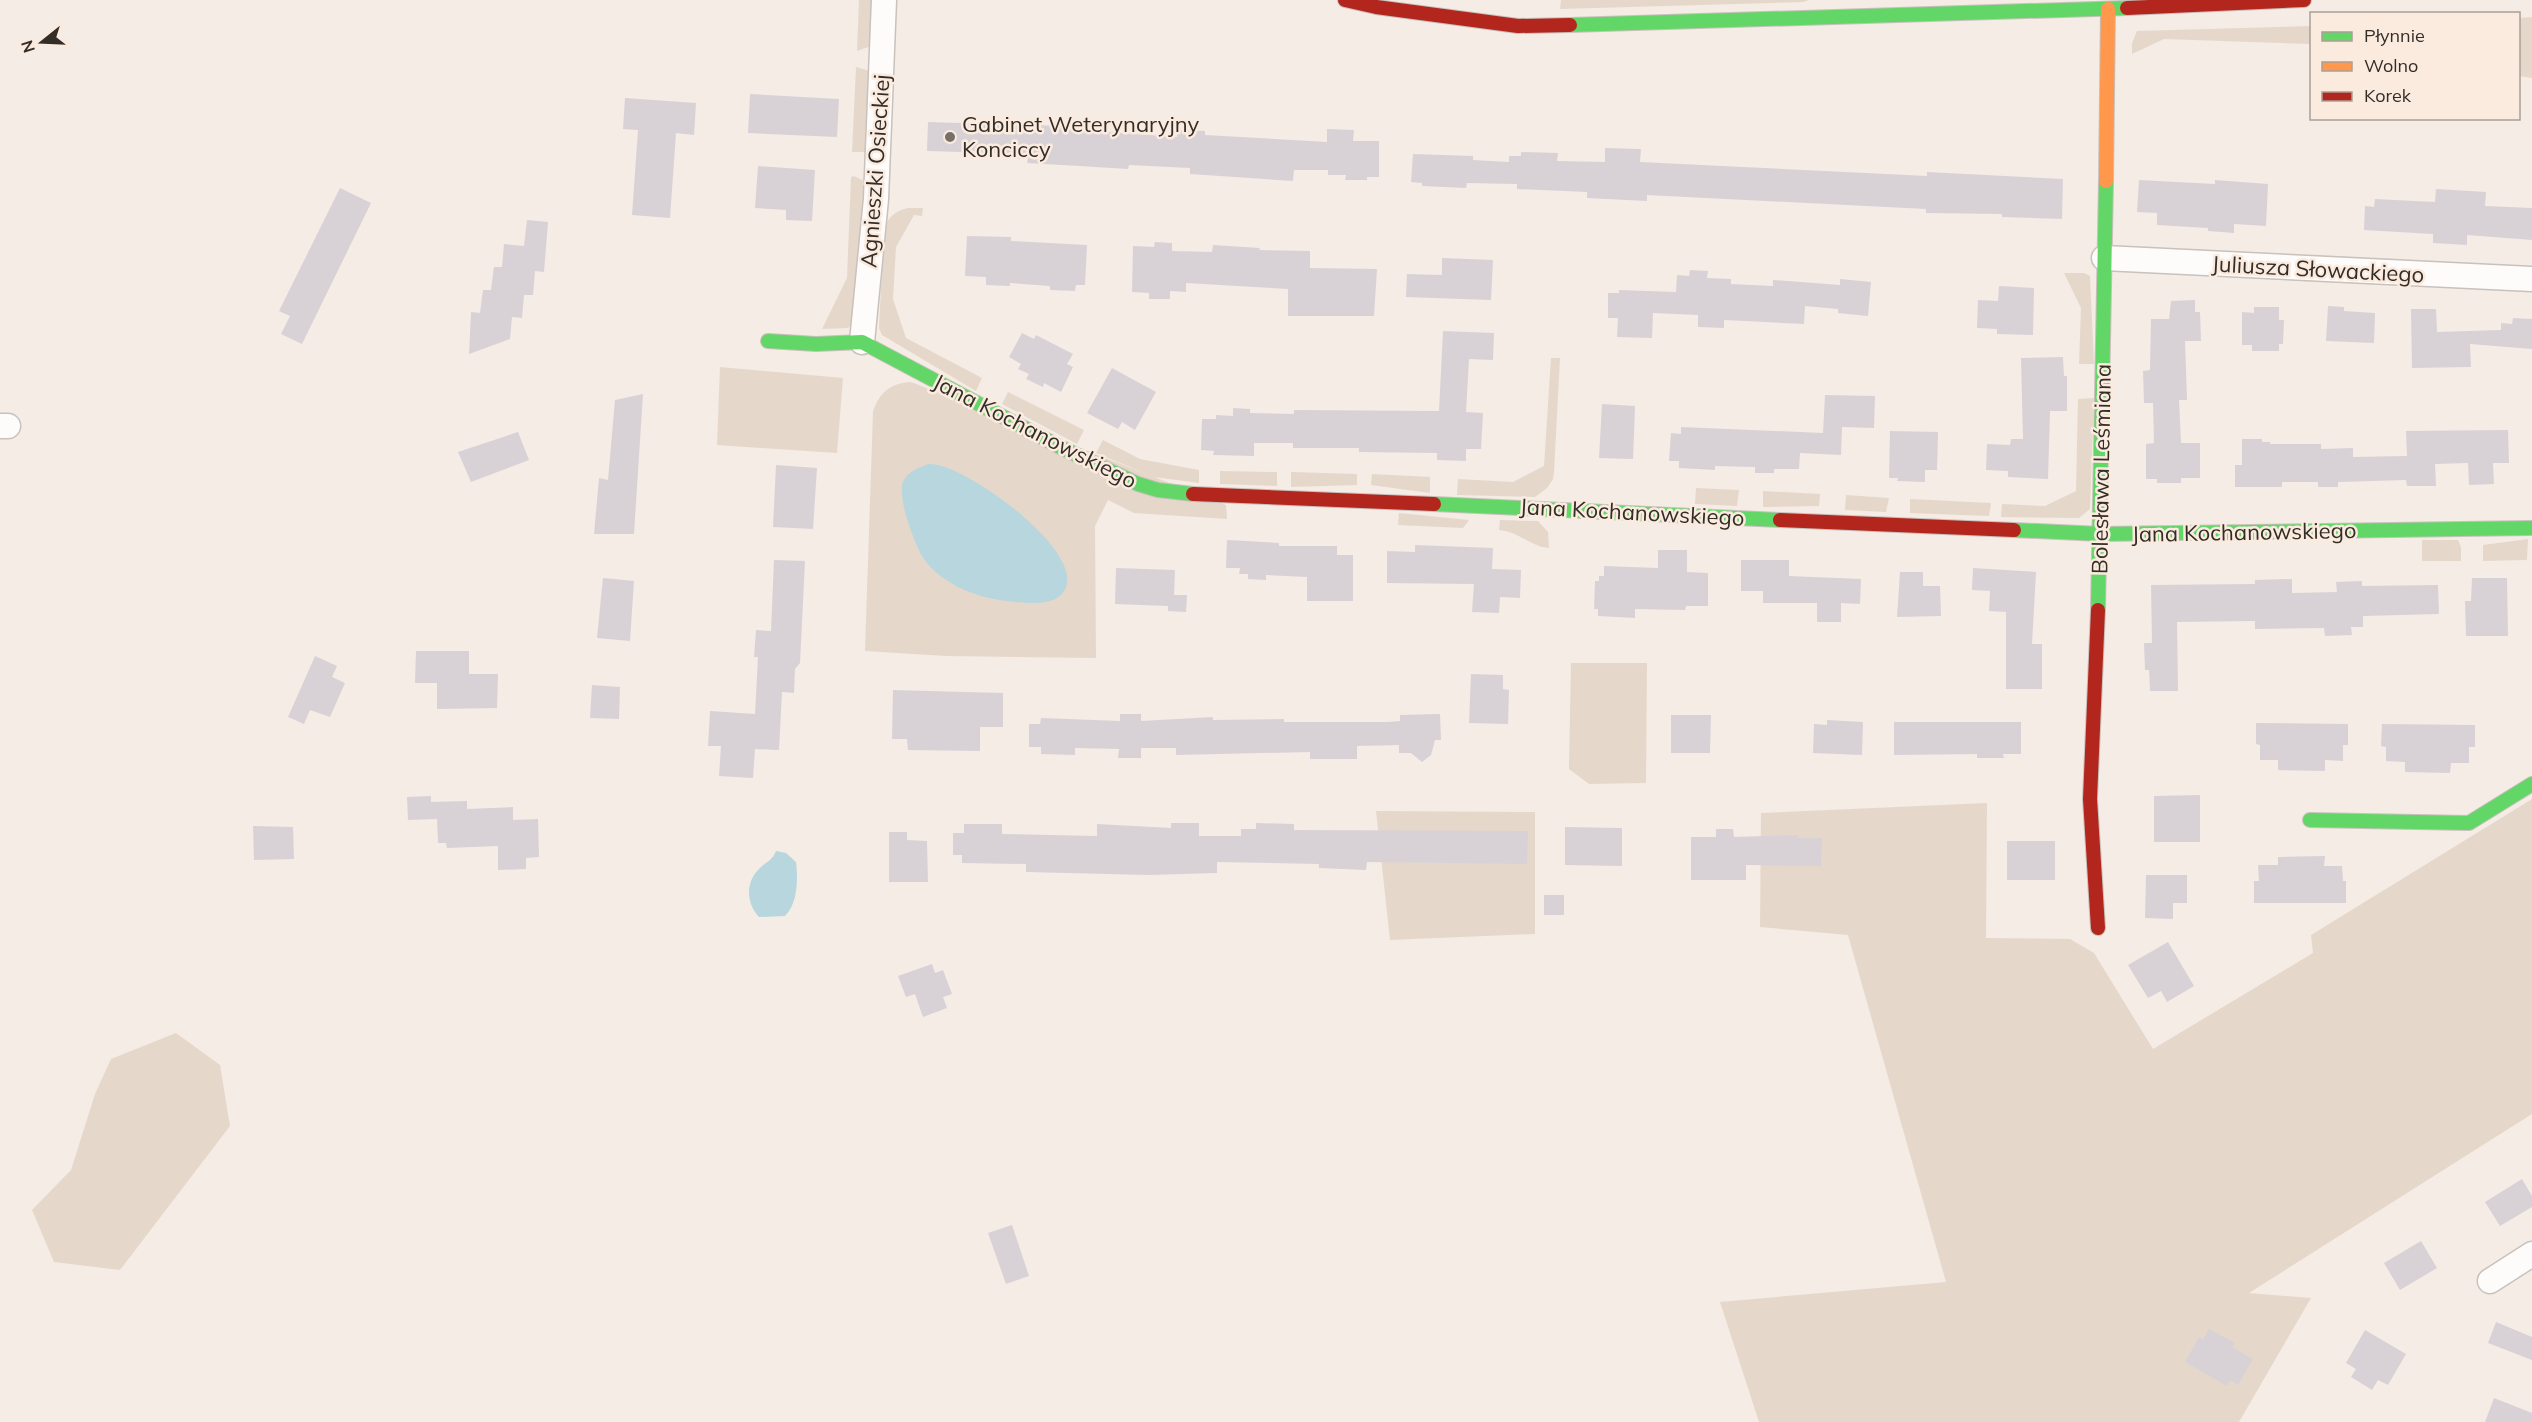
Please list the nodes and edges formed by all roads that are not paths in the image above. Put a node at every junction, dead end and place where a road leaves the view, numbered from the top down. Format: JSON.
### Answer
{"nodes":[{"id":1,"x":884,"y":0,"type":"edge"},
{"id":2,"x":1345,"y":0,"type":"edge"},
{"id":3,"x":2304,"y":0,"type":"edge"},
{"id":4,"x":2108,"y":9,"type":"junction"},
{"id":5,"x":2104,"y":258,"type":"junction"},
{"id":6,"x":2532,"y":279,"type":"edge"},
{"id":7,"x":768,"y":341,"type":"dead end"},
{"id":8,"x":862,"y":342,"type":"junction"},
{"id":9,"x":2532,"y":528,"type":"edge"},
{"id":10,"x":2101,"y":534,"type":"junction"},
{"id":11,"x":2532,"y":784,"type":"edge"},
{"id":12,"x":2310,"y":820,"type":"dead end"},
{"id":13,"x":2098,"y":927,"type":"dead end"},
{"id":14,"x":2532,"y":1254,"type":"edge"},
{"id":15,"x":2490,"y":1281,"type":"dead end"}],
"edges":[{"from":1,"to":8,"type":"street","name":"Agnieszki Osieckiej"},
{"from":2,"to":4,"type":"street"},
{"from":3,"to":4,"type":"street"},
{"from":4,"to":5,"type":"street","name":"Bolesława Leśmiana"},
{"from":5,"to":6,"type":"street","name":"Juliusza Słowackiego"},
{"from":5,"to":10,"type":"street","name":"Bolesława Leśmiana"},
{"from":7,"to":8,"type":"street"},
{"from":8,"to":10,"type":"street","name":"Jana Kochanowskiego"},
{"from":9,"to":10,"type":"street","name":"Jana Kochanowskiego"},
{"from":10,"to":13,"type":"street","name":"Bolesława Leśmiana"},
{"from":11,"to":12,"type":"street"},
{"from":14,"to":15,"type":"street"}]}
